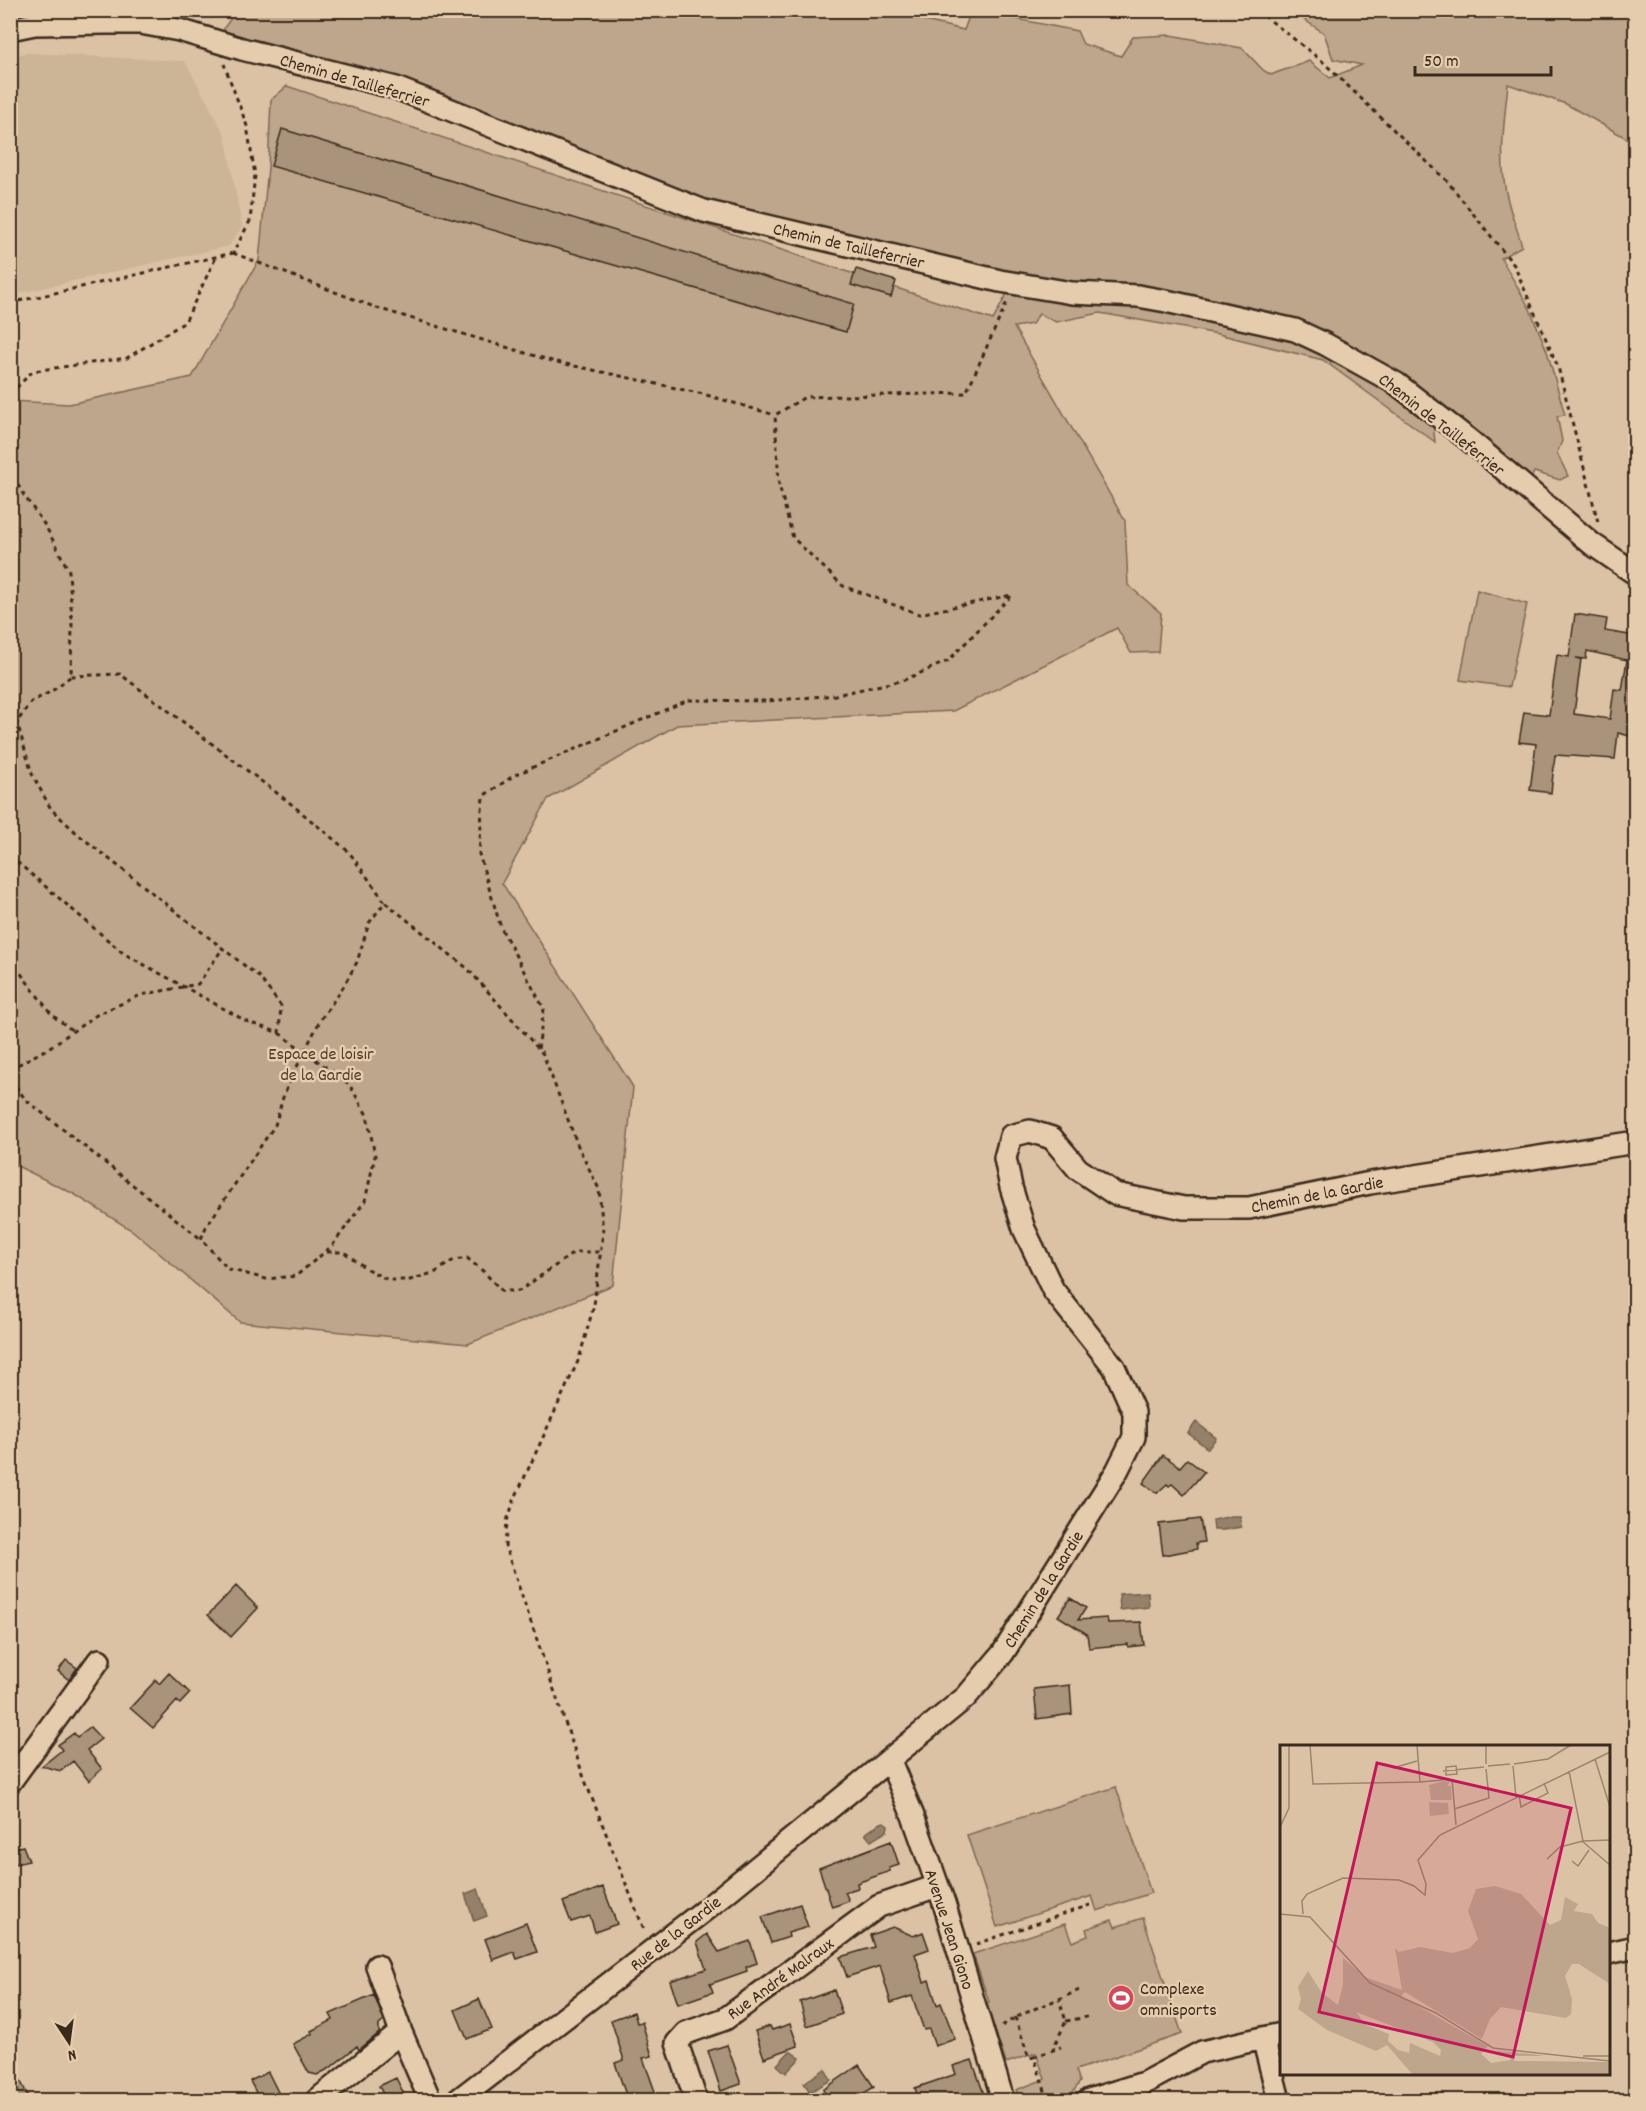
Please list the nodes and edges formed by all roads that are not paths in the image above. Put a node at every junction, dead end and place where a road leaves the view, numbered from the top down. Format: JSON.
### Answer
{"nodes":[{"id":1,"x":10,"y":29,"type":"edge"},
{"id":2,"x":1635,"y":574,"type":"edge"},
{"id":3,"x":1635,"y":1142,"type":"edge"},
{"id":4,"x":99,"y":1660,"type":"dead end"},
{"id":5,"x":890,"y":1761,"type":"junction"},
{"id":6,"x":10,"y":1782,"type":"edge"},
{"id":7,"x":937,"y":1886,"type":"junction"},
{"id":8,"x":1635,"y":1947,"type":"edge"},
{"id":9,"x":1610,"y":1953,"type":"edge"},
{"id":10,"x":376,"y":1966,"type":"dead end"},
{"id":11,"x":401,"y":2032,"type":"junction"},
{"id":12,"x":1272,"y":2036,"type":"edge"},
{"id":13,"x":461,"y":2099,"type":"edge"},
{"id":14,"x":317,"y":2100,"type":"edge"},
{"id":15,"x":430,"y":2100,"type":"edge"},
{"id":16,"x":696,"y":2100,"type":"edge"},
{"id":17,"x":1003,"y":2100,"type":"edge"},
{"id":18,"x":1089,"y":2100,"type":"edge"},
{"id":19,"x":1279,"y":2100,"type":"edge"}],
"edges":[{"from":1,"to":2,"type":"street","name":"Chemin de Tailleferrier"},
{"from":3,"to":5,"type":"street","name":"Chemin de la Gardie"},
{"from":4,"to":6,"type":"street"},
{"from":5,"to":7,"type":"street","name":"Avenue Jean Giono"},
{"from":5,"to":13,"type":"street","name":"Rue de la Gardie"},
{"from":7,"to":16,"type":"street","name":"Rue André Malraux"},
{"from":7,"to":17,"type":"street","name":"Avenue Jean Giono"},
{"from":8,"to":9,"type":"street"},
{"from":10,"to":11,"type":"street"},
{"from":11,"to":14,"type":"street"},
{"from":11,"to":15,"type":"street"},
{"from":12,"to":18,"type":"street"},
{"from":12,"to":19,"type":"street"}]}
